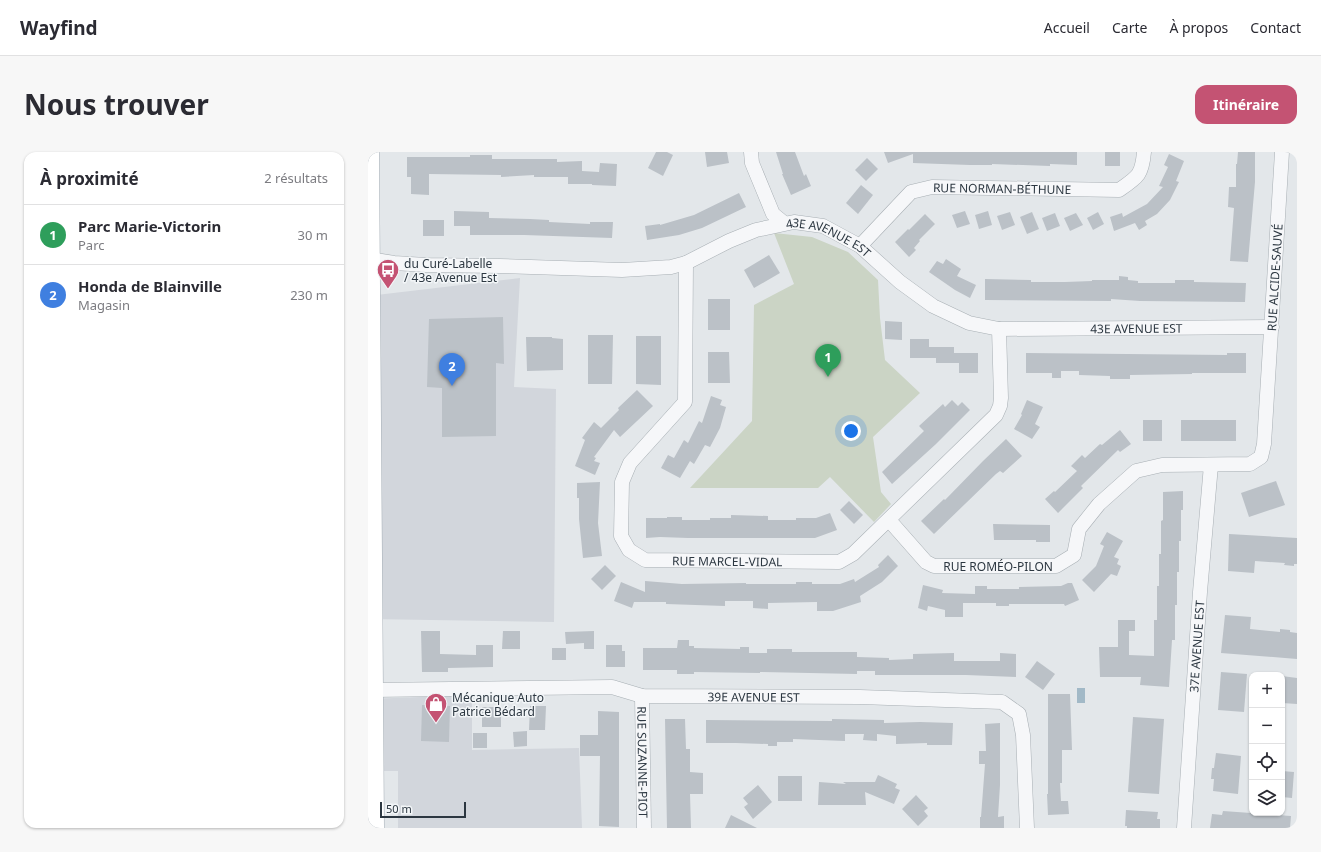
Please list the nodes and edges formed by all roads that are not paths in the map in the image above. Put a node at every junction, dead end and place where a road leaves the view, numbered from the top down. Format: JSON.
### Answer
{"nodes":[{"id":1,"x":368,"y":152,"type":"edge"},
{"id":2,"x":751,"y":152,"type":"edge"},
{"id":3,"x":1144,"y":152,"type":"edge"},
{"id":4,"x":1282,"y":152,"type":"edge"},
{"id":5,"x":784,"y":223,"type":"junction"},
{"id":6,"x":860,"y":246,"type":"junction"},
{"id":7,"x":369,"y":259,"type":"junction"},
{"id":8,"x":686,"y":263,"type":"junction"},
{"id":9,"x":369,"y":323,"type":"edge"},
{"id":10,"x":1272,"y":326,"type":"junction"},
{"id":11,"x":999,"y":329,"type":"junction"},
{"id":12,"x":1266,"y":403,"type":"joint"},
{"id":13,"x":1211,"y":465,"type":"junction"},
{"id":14,"x":889,"y":520,"type":"junction"},
{"id":15,"x":372,"y":690,"type":"junction"},
{"id":16,"x":642,"y":696,"type":"junction"},
{"id":17,"x":371,"y":827,"type":"edge"},
{"id":18,"x":644,"y":828,"type":"edge"},
{"id":19,"x":1027,"y":828,"type":"edge"},
{"id":20,"x":1184,"y":828,"type":"edge"}],
"edges":[{"from":1,"to":7,"type":"main road"},
{"from":2,"to":5,"type":"street"},
{"from":3,"to":6,"type":"street","name":"RUE NORMAN-BÉTHUNE"},
{"from":4,"to":10,"type":"street","name":"RUE ALCIDE-SAUVÉ"},
{"from":5,"to":6,"type":"street","name":"43E AVENUE EST"},
{"from":5,"to":8,"type":"street","name":"43E AVENUE EST"},
{"from":6,"to":11,"type":"street","name":"43E AVENUE EST"},
{"from":7,"to":8,"type":"street","name":"43E AVENUE EST"},
{"from":7,"to":9,"type":"main road"},
{"from":8,"to":14,"type":"street","name":"RUE MARCEL-VIDAL"},
{"from":9,"to":15,"type":"main road"},
{"from":10,"to":11,"type":"street","name":"43E AVENUE EST"},
{"from":10,"to":12,"type":"street","name":"RUE ALCIDE-SAUVÉ"},
{"from":11,"to":14,"type":"street","name":"RUE MARCEL-VIDAL"},
{"from":12,"to":13,"type":"street","name":"RUE ROMÉO-PILON"},
{"from":13,"to":14,"type":"street","name":"RUE ROMÉO-PILON"},
{"from":13,"to":20,"type":"street","name":"37E AVENUE EST"},
{"from":15,"to":16,"type":"street","name":"39E AVENUE EST"},
{"from":15,"to":17,"type":"main road"},
{"from":16,"to":18,"type":"street","name":"RUE SUZANNE-PIOT"},
{"from":16,"to":19,"type":"street","name":"39E AVENUE EST"}]}
